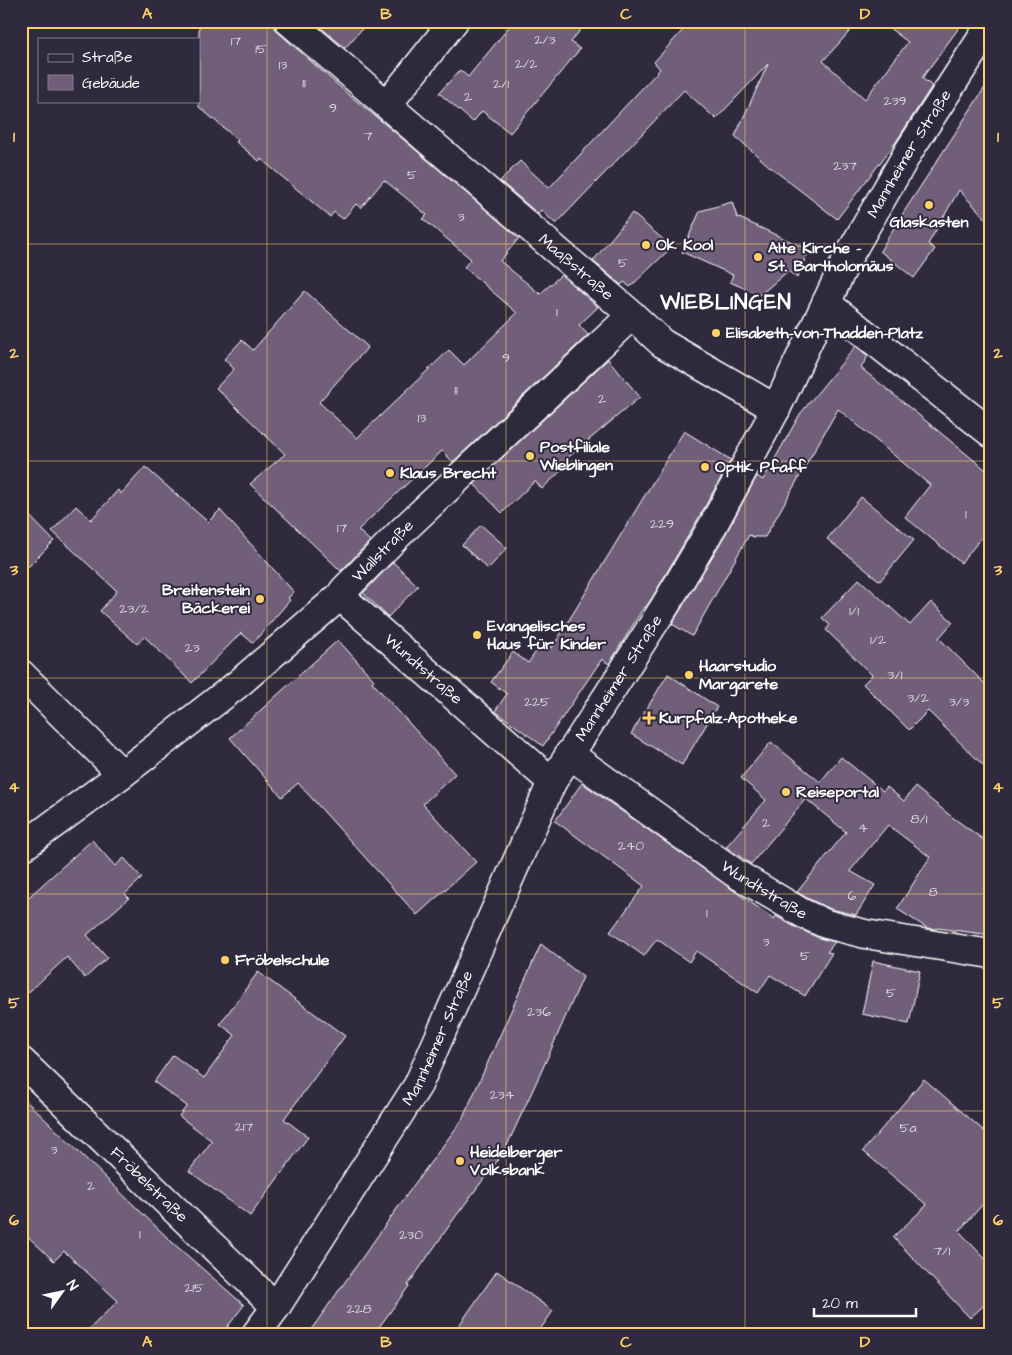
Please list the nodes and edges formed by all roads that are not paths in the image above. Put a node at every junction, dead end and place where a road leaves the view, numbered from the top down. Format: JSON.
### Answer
{"nodes":[{"id":1,"x":289,"y":21,"type":"edge"},
{"id":2,"x":454,"y":21,"type":"edge"},
{"id":3,"x":991,"y":24,"type":"edge"},
{"id":4,"x":387,"y":105,"type":"junction"},
{"id":5,"x":826,"y":303,"type":"junction"},
{"id":6,"x":632,"y":315,"type":"junction"},
{"id":7,"x":776,"y":409,"type":"junction"},
{"id":8,"x":991,"y":433,"type":"edge"},
{"id":9,"x":340,"y":596,"type":"junction"},
{"id":10,"x":21,"y":674,"type":"edge"},
{"id":11,"x":568,"y":754,"type":"junction"},
{"id":12,"x":122,"y":774,"type":"junction"},
{"id":13,"x":552,"y":782,"type":"junction"},
{"id":14,"x":21,"y":848,"type":"edge"},
{"id":15,"x":991,"y":954,"type":"edge"},
{"id":16,"x":21,"y":1061,"type":"edge"},
{"id":17,"x":276,"y":1307,"type":"junction"},
{"id":18,"x":256,"y":1334,"type":"edge"}],
"edges":[{"from":1,"to":4,"type":"street","name":"Maaßstraße"},
{"from":2,"to":4,"type":"street"},
{"from":3,"to":5,"type":"street","name":"Mannheimer Straße"},
{"from":4,"to":6,"type":"street","name":"Maaßstraße"},
{"from":5,"to":7,"type":"street","name":"Mannheimer Straße"},
{"from":5,"to":8,"type":"street"},
{"from":6,"to":7,"type":"street","name":"Maaßstraße"},
{"from":6,"to":9,"type":"street","name":"Wallstraße"},
{"from":7,"to":11,"type":"street","name":"Mannheimer Straße"},
{"from":9,"to":12,"type":"street","name":"Wallstraße"},
{"from":9,"to":13,"type":"street","name":"Wundtstraße"},
{"from":10,"to":12,"type":"street"},
{"from":11,"to":13,"type":"street","name":"Mannheimer Straße"},
{"from":11,"to":15,"type":"street","name":"Wundtstraße"},
{"from":12,"to":14,"type":"street","name":"Wallstraße"},
{"from":13,"to":17,"type":"street","name":"Mannheimer Straße"},
{"from":16,"to":17,"type":"street","name":"Fröbelstraße"},
{"from":17,"to":18,"type":"street","name":"Mannheimer Straße"}]}
